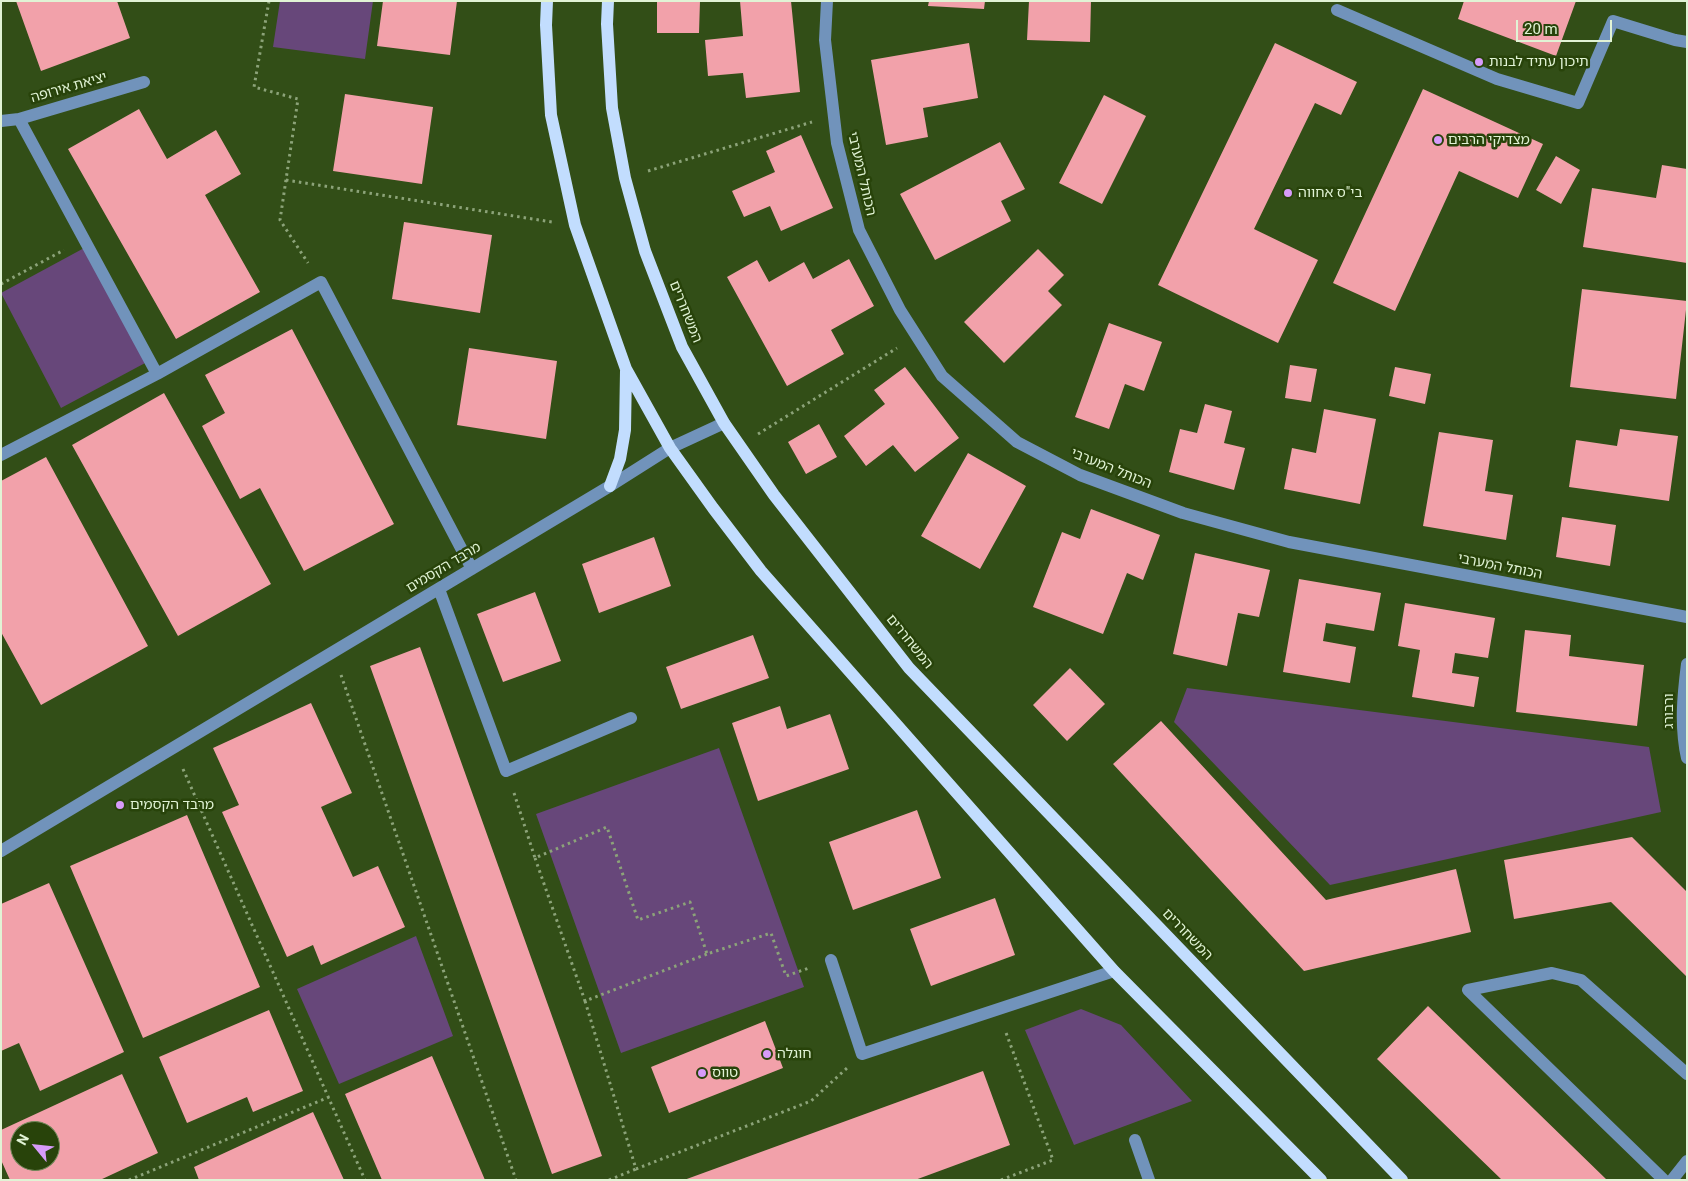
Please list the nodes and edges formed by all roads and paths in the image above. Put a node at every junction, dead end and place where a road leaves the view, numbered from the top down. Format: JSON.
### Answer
{"nodes":[{"id":1,"x":269,"y":1,"type":"edge"},
{"id":2,"x":547,"y":1,"type":"edge"},
{"id":3,"x":608,"y":1,"type":"edge"},
{"id":4,"x":827,"y":1,"type":"edge"},
{"id":5,"x":1337,"y":10,"type":"dead end"},
{"id":6,"x":1687,"y":42,"type":"edge"},
{"id":7,"x":144,"y":82,"type":"dead end"},
{"id":8,"x":834,"y":116,"type":"junction"},
{"id":9,"x":19,"y":119,"type":"junction"},
{"id":10,"x":1,"y":121,"type":"edge"},
{"id":11,"x":625,"y":178,"type":"junction"},
{"id":12,"x":286,"y":180,"type":"junction"},
{"id":13,"x":575,"y":226,"type":"junction"},
{"id":14,"x":84,"y":240,"type":"junction"},
{"id":15,"x":321,"y":282,"type":"junction"},
{"id":16,"x":1,"y":284,"type":"edge"},
{"id":17,"x":916,"y":336,"type":"junction"},
{"id":18,"x":626,"y":369,"type":"junction"},
{"id":19,"x":157,"y":374,"type":"junction"},
{"id":20,"x":724,"y":423,"type":"junction"},
{"id":21,"x":740,"y":445,"type":"junction"},
{"id":22,"x":670,"y":448,"type":"junction"},
{"id":23,"x":1,"y":455,"type":"edge"},
{"id":24,"x":610,"y":486,"type":"junction"},
{"id":25,"x":472,"y":569,"type":"junction"},
{"id":26,"x":439,"y":589,"type":"junction"},
{"id":27,"x":1687,"y":617,"type":"edge"},
{"id":28,"x":333,"y":652,"type":"junction"},
{"id":29,"x":1687,"y":664,"type":"edge"},
{"id":30,"x":631,"y":718,"type":"dead end"},
{"id":31,"x":174,"y":748,"type":"junction"},
{"id":32,"x":1687,"y":758,"type":"edge"},
{"id":33,"x":506,"y":771,"type":"junction"},
{"id":34,"x":1,"y":851,"type":"edge"},
{"id":35,"x":535,"y":858,"type":"junction"},
{"id":36,"x":707,"y":954,"type":"junction"},
{"id":37,"x":831,"y":960,"type":"joint"},
{"id":38,"x":1114,"y":971,"type":"junction"},
{"id":39,"x":585,"y":1001,"type":"junction"},
{"id":40,"x":997,"y":1010,"type":"junction"},
{"id":41,"x":862,"y":1054,"type":"junction"},
{"id":42,"x":1686,"y":1070,"type":"edge"},
{"id":43,"x":329,"y":1097,"type":"junction"},
{"id":44,"x":1135,"y":1140,"type":"dead end"},
{"id":45,"x":1687,"y":1161,"type":"edge"},
{"id":46,"x":636,"y":1169,"type":"junction"},
{"id":47,"x":129,"y":1180,"type":"edge"},
{"id":48,"x":365,"y":1180,"type":"edge"},
{"id":49,"x":516,"y":1180,"type":"edge"},
{"id":50,"x":609,"y":1180,"type":"edge"},
{"id":51,"x":1001,"y":1180,"type":"edge"},
{"id":52,"x":1149,"y":1180,"type":"edge"},
{"id":53,"x":1321,"y":1180,"type":"edge"},
{"id":54,"x":1402,"y":1180,"type":"edge"},
{"id":55,"x":1664,"y":1180,"type":"edge"},
{"id":56,"x":1672,"y":1180,"type":"edge"}],
"edges":[{"from":1,"to":12,"type":"path"},
{"from":2,"to":13,"type":"main road"},
{"from":3,"to":11,"type":"main road","name":"המשחררים"},
{"from":4,"to":8,"type":"street","name":"הכותל המערבי"},
{"from":5,"to":6,"type":"street"},
{"from":7,"to":9,"type":"street","name":"יציאת אירופה"},
{"from":8,"to":11,"type":"path"},
{"from":8,"to":17,"type":"street","name":"הכותל המערבי"},
{"from":9,"to":10,"type":"street","name":"יציאת אירופה"},
{"from":9,"to":14,"type":"street"},
{"from":11,"to":20,"type":"main road","name":"המשחררים"},
{"from":12,"to":13,"type":"path"},
{"from":12,"to":15,"type":"path"},
{"from":13,"to":18,"type":"main road"},
{"from":14,"to":16,"type":"path"},
{"from":14,"to":19,"type":"street"},
{"from":15,"to":19,"type":"street"},
{"from":15,"to":25,"type":"street"},
{"from":17,"to":21,"type":"path"},
{"from":17,"to":27,"type":"street","name":"הכותל המערבי"},
{"from":18,"to":22,"type":"main road"},
{"from":18,"to":24,"type":"main road"},
{"from":19,"to":23,"type":"street"},
{"from":20,"to":21,"type":"main road","name":"המשחררים"},
{"from":20,"to":22,"type":"street","name":"מרבד הקסמים"},
{"from":21,"to":54,"type":"main road","name":"המשחררים"},
{"from":22,"to":24,"type":"street","name":"מרבד הקסמים"},
{"from":22,"to":38,"type":"main road"},
{"from":24,"to":25,"type":"street","name":"מרבד הקסמים"},
{"from":25,"to":26,"type":"street","name":"מרבד הקסמים"},
{"from":26,"to":28,"type":"street","name":"מרבד הקסמים"},
{"from":26,"to":33,"type":"street"},
{"from":28,"to":31,"type":"street","name":"מרבד הקסמים"},
{"from":28,"to":49,"type":"path"},
{"from":29,"to":32,"type":"street","name":"ורבורג"},
{"from":30,"to":33,"type":"street"},
{"from":31,"to":34,"type":"street","name":"מרבד הקסמים"},
{"from":31,"to":43,"type":"path"},
{"from":33,"to":35,"type":"path"},
{"from":35,"to":36,"type":"path"},
{"from":35,"to":39,"type":"path"},
{"from":36,"to":37,"type":"path"},
{"from":36,"to":39,"type":"path"},
{"from":37,"to":41,"type":"street"},
{"from":38,"to":40,"type":"street"},
{"from":38,"to":53,"type":"main road"},
{"from":39,"to":46,"type":"path"},
{"from":40,"to":41,"type":"street"},
{"from":40,"to":51,"type":"path"},
{"from":41,"to":46,"type":"path"},
{"from":42,"to":55,"type":"street"},
{"from":43,"to":47,"type":"path"},
{"from":43,"to":48,"type":"path"},
{"from":44,"to":52,"type":"street"},
{"from":45,"to":56,"type":"street"},
{"from":46,"to":50,"type":"path"}]}
